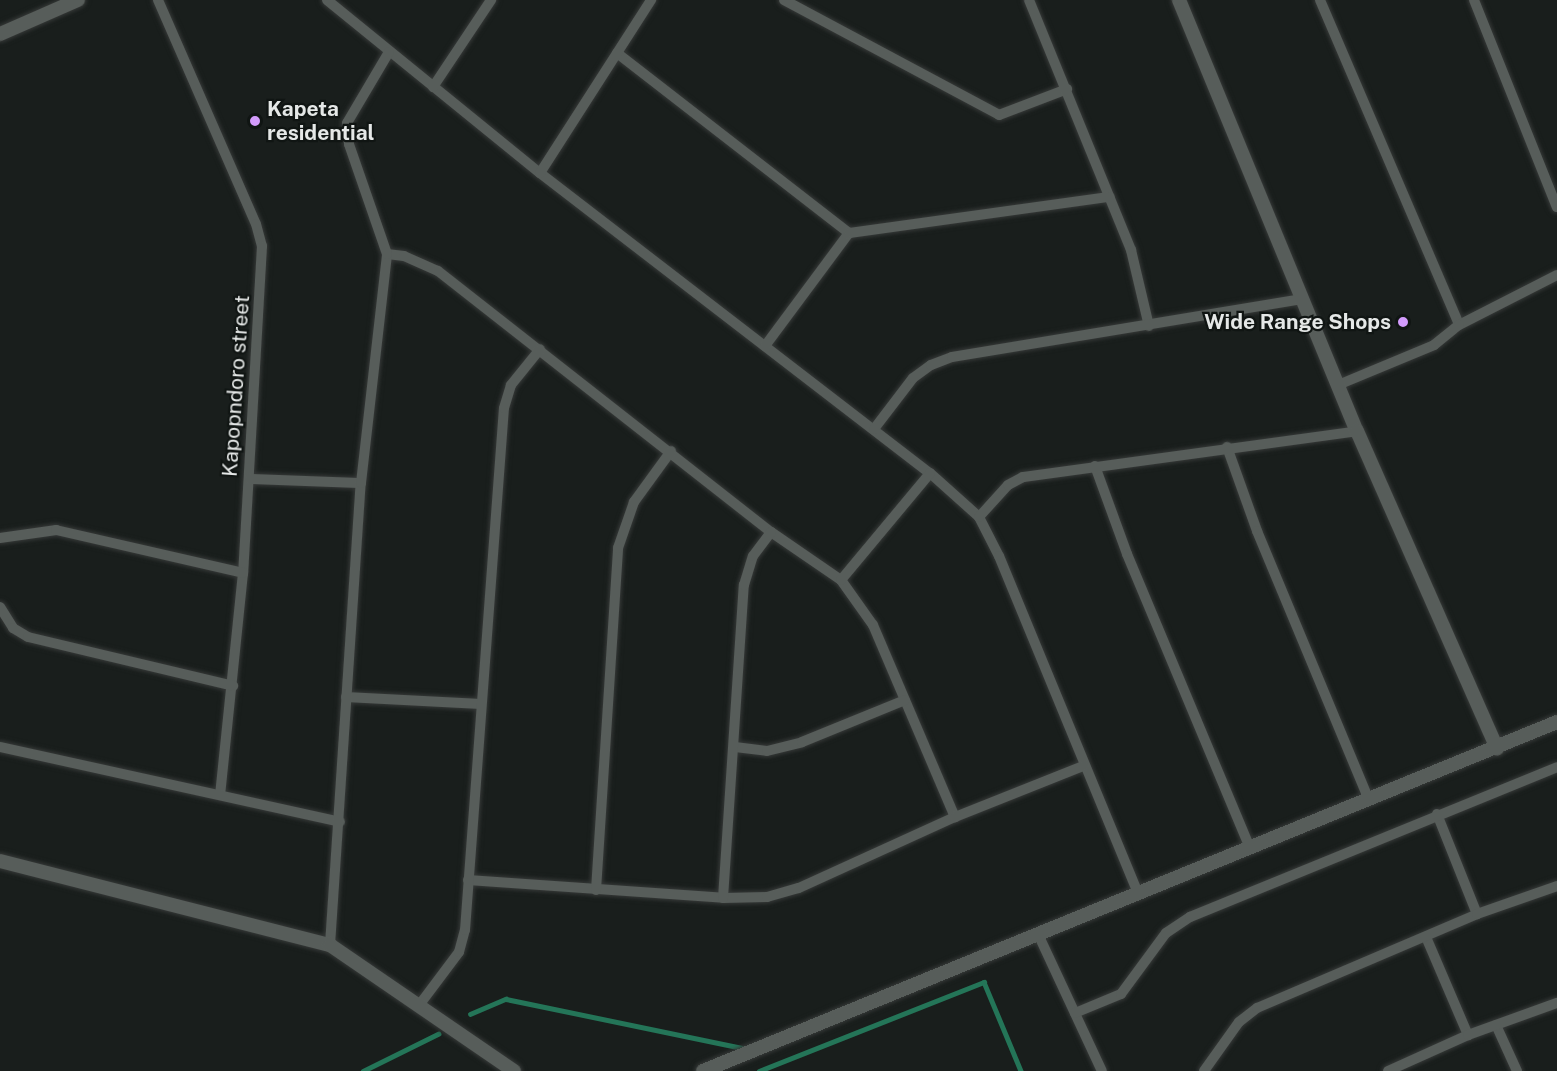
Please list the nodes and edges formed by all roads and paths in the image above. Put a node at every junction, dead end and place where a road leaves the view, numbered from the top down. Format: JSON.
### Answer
{"nodes":[{"id":1,"x":78,"y":0,"type":"edge"},
{"id":2,"x":158,"y":0,"type":"edge"},
{"id":3,"x":327,"y":0,"type":"edge"},
{"id":4,"x":491,"y":0,"type":"edge"},
{"id":5,"x":651,"y":0,"type":"edge"},
{"id":6,"x":784,"y":0,"type":"edge"},
{"id":7,"x":1029,"y":0,"type":"edge"},
{"id":8,"x":1179,"y":0,"type":"edge"},
{"id":9,"x":1320,"y":0,"type":"edge"},
{"id":10,"x":1474,"y":0,"type":"edge"},
{"id":11,"x":0,"y":34,"type":"edge"},
{"id":12,"x":389,"y":52,"type":"junction"},
{"id":13,"x":617,"y":53,"type":"junction"},
{"id":14,"x":434,"y":87,"type":"junction"},
{"id":15,"x":1067,"y":89,"type":"junction"},
{"id":16,"x":540,"y":173,"type":"junction"},
{"id":17,"x":1110,"y":197,"type":"junction"},
{"id":18,"x":1557,"y":207,"type":"edge"},
{"id":19,"x":849,"y":233,"type":"junction"},
{"id":20,"x":387,"y":254,"type":"junction"},
{"id":21,"x":1557,"y":275,"type":"edge"},
{"id":22,"x":1302,"y":299,"type":"junction"},
{"id":23,"x":1459,"y":325,"type":"junction"},
{"id":24,"x":1149,"y":326,"type":"junction"},
{"id":25,"x":765,"y":346,"type":"junction"},
{"id":26,"x":540,"y":349,"type":"junction"},
{"id":27,"x":1338,"y":385,"type":"junction"},
{"id":28,"x":874,"y":429,"type":"junction"},
{"id":29,"x":1357,"y":431,"type":"junction"},
{"id":30,"x":1227,"y":447,"type":"junction"},
{"id":31,"x":671,"y":451,"type":"junction"},
{"id":32,"x":1095,"y":466,"type":"junction"},
{"id":33,"x":930,"y":473,"type":"junction"},
{"id":34,"x":250,"y":479,"type":"junction"},
{"id":35,"x":361,"y":483,"type":"junction"},
{"id":36,"x":979,"y":517,"type":"junction"},
{"id":37,"x":771,"y":532,"type":"junction"},
{"id":38,"x":0,"y":538,"type":"edge"},
{"id":39,"x":243,"y":573,"type":"junction"},
{"id":40,"x":841,"y":580,"type":"junction"},
{"id":41,"x":0,"y":607,"type":"edge"},
{"id":42,"x":233,"y":687,"type":"junction"},
{"id":43,"x":346,"y":697,"type":"junction"},
{"id":44,"x":905,"y":700,"type":"junction"},
{"id":45,"x":481,"y":704,"type":"junction"},
{"id":46,"x":1557,"y":722,"type":"edge"},
{"id":47,"x":0,"y":747,"type":"edge"},
{"id":48,"x":735,"y":747,"type":"junction"},
{"id":49,"x":1497,"y":749,"type":"junction"},
{"id":50,"x":1083,"y":766,"type":"junction"},
{"id":51,"x":1557,"y":767,"type":"edge"},
{"id":52,"x":220,"y":795,"type":"junction"},
{"id":53,"x":1368,"y":798,"type":"junction"},
{"id":54,"x":1437,"y":814,"type":"junction"},
{"id":55,"x":955,"y":817,"type":"junction"},
{"id":56,"x":340,"y":822,"type":"junction"},
{"id":57,"x":1250,"y":848,"type":"junction"},
{"id":58,"x":0,"y":861,"type":"edge"},
{"id":59,"x":468,"y":880,"type":"junction"},
{"id":60,"x":1557,"y":886,"type":"edge"},
{"id":61,"x":596,"y":890,"type":"junction"},
{"id":62,"x":1138,"y":892,"type":"junction"},
{"id":63,"x":723,"y":898,"type":"junction"},
{"id":64,"x":1477,"y":914,"type":"junction"},
{"id":65,"x":1038,"y":934,"type":"junction"},
{"id":66,"x":1426,"y":937,"type":"junction"},
{"id":67,"x":330,"y":945,"type":"junction"},
{"id":68,"x":1557,"y":1003,"type":"edge"},
{"id":69,"x":420,"y":1004,"type":"junction"},
{"id":70,"x":1076,"y":1013,"type":"junction"},
{"id":71,"x":1496,"y":1025,"type":"junction"},
{"id":72,"x":1468,"y":1035,"type":"junction"},
{"id":73,"x":514,"y":1071,"type":"edge"},
{"id":74,"x":703,"y":1071,"type":"edge"},
{"id":75,"x":1102,"y":1071,"type":"edge"},
{"id":76,"x":1204,"y":1071,"type":"edge"},
{"id":77,"x":1388,"y":1071,"type":"edge"},
{"id":78,"x":1517,"y":1071,"type":"edge"}],
"edges":[{"from":1,"to":11,"type":"street"},
{"from":2,"to":34,"type":"street","name":"Kapopndoro street"},
{"from":3,"to":12,"type":"street"},
{"from":4,"to":14,"type":"street"},
{"from":5,"to":13,"type":"street"},
{"from":6,"to":15,"type":"street"},
{"from":7,"to":15,"type":"street"},
{"from":8,"to":22,"type":"street"},
{"from":9,"to":23,"type":"street"},
{"from":10,"to":18,"type":"street"},
{"from":12,"to":14,"type":"street"},
{"from":12,"to":20,"type":"street"},
{"from":13,"to":16,"type":"street"},
{"from":13,"to":19,"type":"street"},
{"from":14,"to":16,"type":"street"},
{"from":15,"to":17,"type":"street"},
{"from":16,"to":25,"type":"street"},
{"from":17,"to":19,"type":"street"},
{"from":17,"to":24,"type":"street"},
{"from":19,"to":25,"type":"street"},
{"from":20,"to":26,"type":"street"},
{"from":20,"to":35,"type":"street"},
{"from":21,"to":23,"type":"street"},
{"from":22,"to":24,"type":"street"},
{"from":22,"to":27,"type":"street"},
{"from":23,"to":27,"type":"street"},
{"from":24,"to":28,"type":"street"},
{"from":25,"to":28,"type":"street"},
{"from":26,"to":31,"type":"street"},
{"from":26,"to":45,"type":"street"},
{"from":27,"to":29,"type":"street"},
{"from":28,"to":33,"type":"street"},
{"from":29,"to":30,"type":"street"},
{"from":29,"to":49,"type":"street"},
{"from":30,"to":32,"type":"street"},
{"from":30,"to":53,"type":"street"},
{"from":31,"to":37,"type":"street"},
{"from":31,"to":61,"type":"street"},
{"from":32,"to":36,"type":"street"},
{"from":32,"to":57,"type":"street"},
{"from":33,"to":36,"type":"street"},
{"from":33,"to":40,"type":"street"},
{"from":34,"to":35,"type":"street"},
{"from":34,"to":39,"type":"street","name":"Kapopndoro street"},
{"from":35,"to":43,"type":"street"},
{"from":36,"to":50,"type":"street"},
{"from":37,"to":40,"type":"street"},
{"from":37,"to":48,"type":"street"},
{"from":38,"to":39,"type":"street"},
{"from":39,"to":42,"type":"street","name":"Kapopndoro street"},
{"from":40,"to":44,"type":"street"},
{"from":41,"to":42,"type":"street"},
{"from":42,"to":52,"type":"street","name":"Kapopndoro street"},
{"from":43,"to":45,"type":"street"},
{"from":43,"to":56,"type":"street"},
{"from":44,"to":48,"type":"street"},
{"from":44,"to":55,"type":"street"},
{"from":45,"to":59,"type":"street"},
{"from":46,"to":49,"type":"street"},
{"from":47,"to":52,"type":"street"},
{"from":48,"to":63,"type":"street"},
{"from":49,"to":53,"type":"street"},
{"from":50,"to":55,"type":"street"},
{"from":50,"to":62,"type":"street"},
{"from":51,"to":54,"type":"street"},
{"from":52,"to":56,"type":"street"},
{"from":53,"to":57,"type":"street"},
{"from":54,"to":64,"type":"street"},
{"from":54,"to":70,"type":"street"},
{"from":55,"to":63,"type":"street"},
{"from":56,"to":67,"type":"street"},
{"from":57,"to":62,"type":"street"},
{"from":58,"to":67,"type":"street"},
{"from":59,"to":61,"type":"street"},
{"from":59,"to":69,"type":"street"},
{"from":60,"to":64,"type":"street"},
{"from":61,"to":63,"type":"street"},
{"from":62,"to":65,"type":"street"},
{"from":64,"to":66,"type":"street"},
{"from":65,"to":70,"type":"street"},
{"from":65,"to":74,"type":"street"},
{"from":66,"to":72,"type":"street"},
{"from":66,"to":76,"type":"street"},
{"from":67,"to":69,"type":"street"},
{"from":68,"to":71,"type":"street"},
{"from":69,"to":73,"type":"street"},
{"from":70,"to":75,"type":"street"},
{"from":71,"to":72,"type":"street"},
{"from":71,"to":78,"type":"street"},
{"from":72,"to":77,"type":"street"}]}
